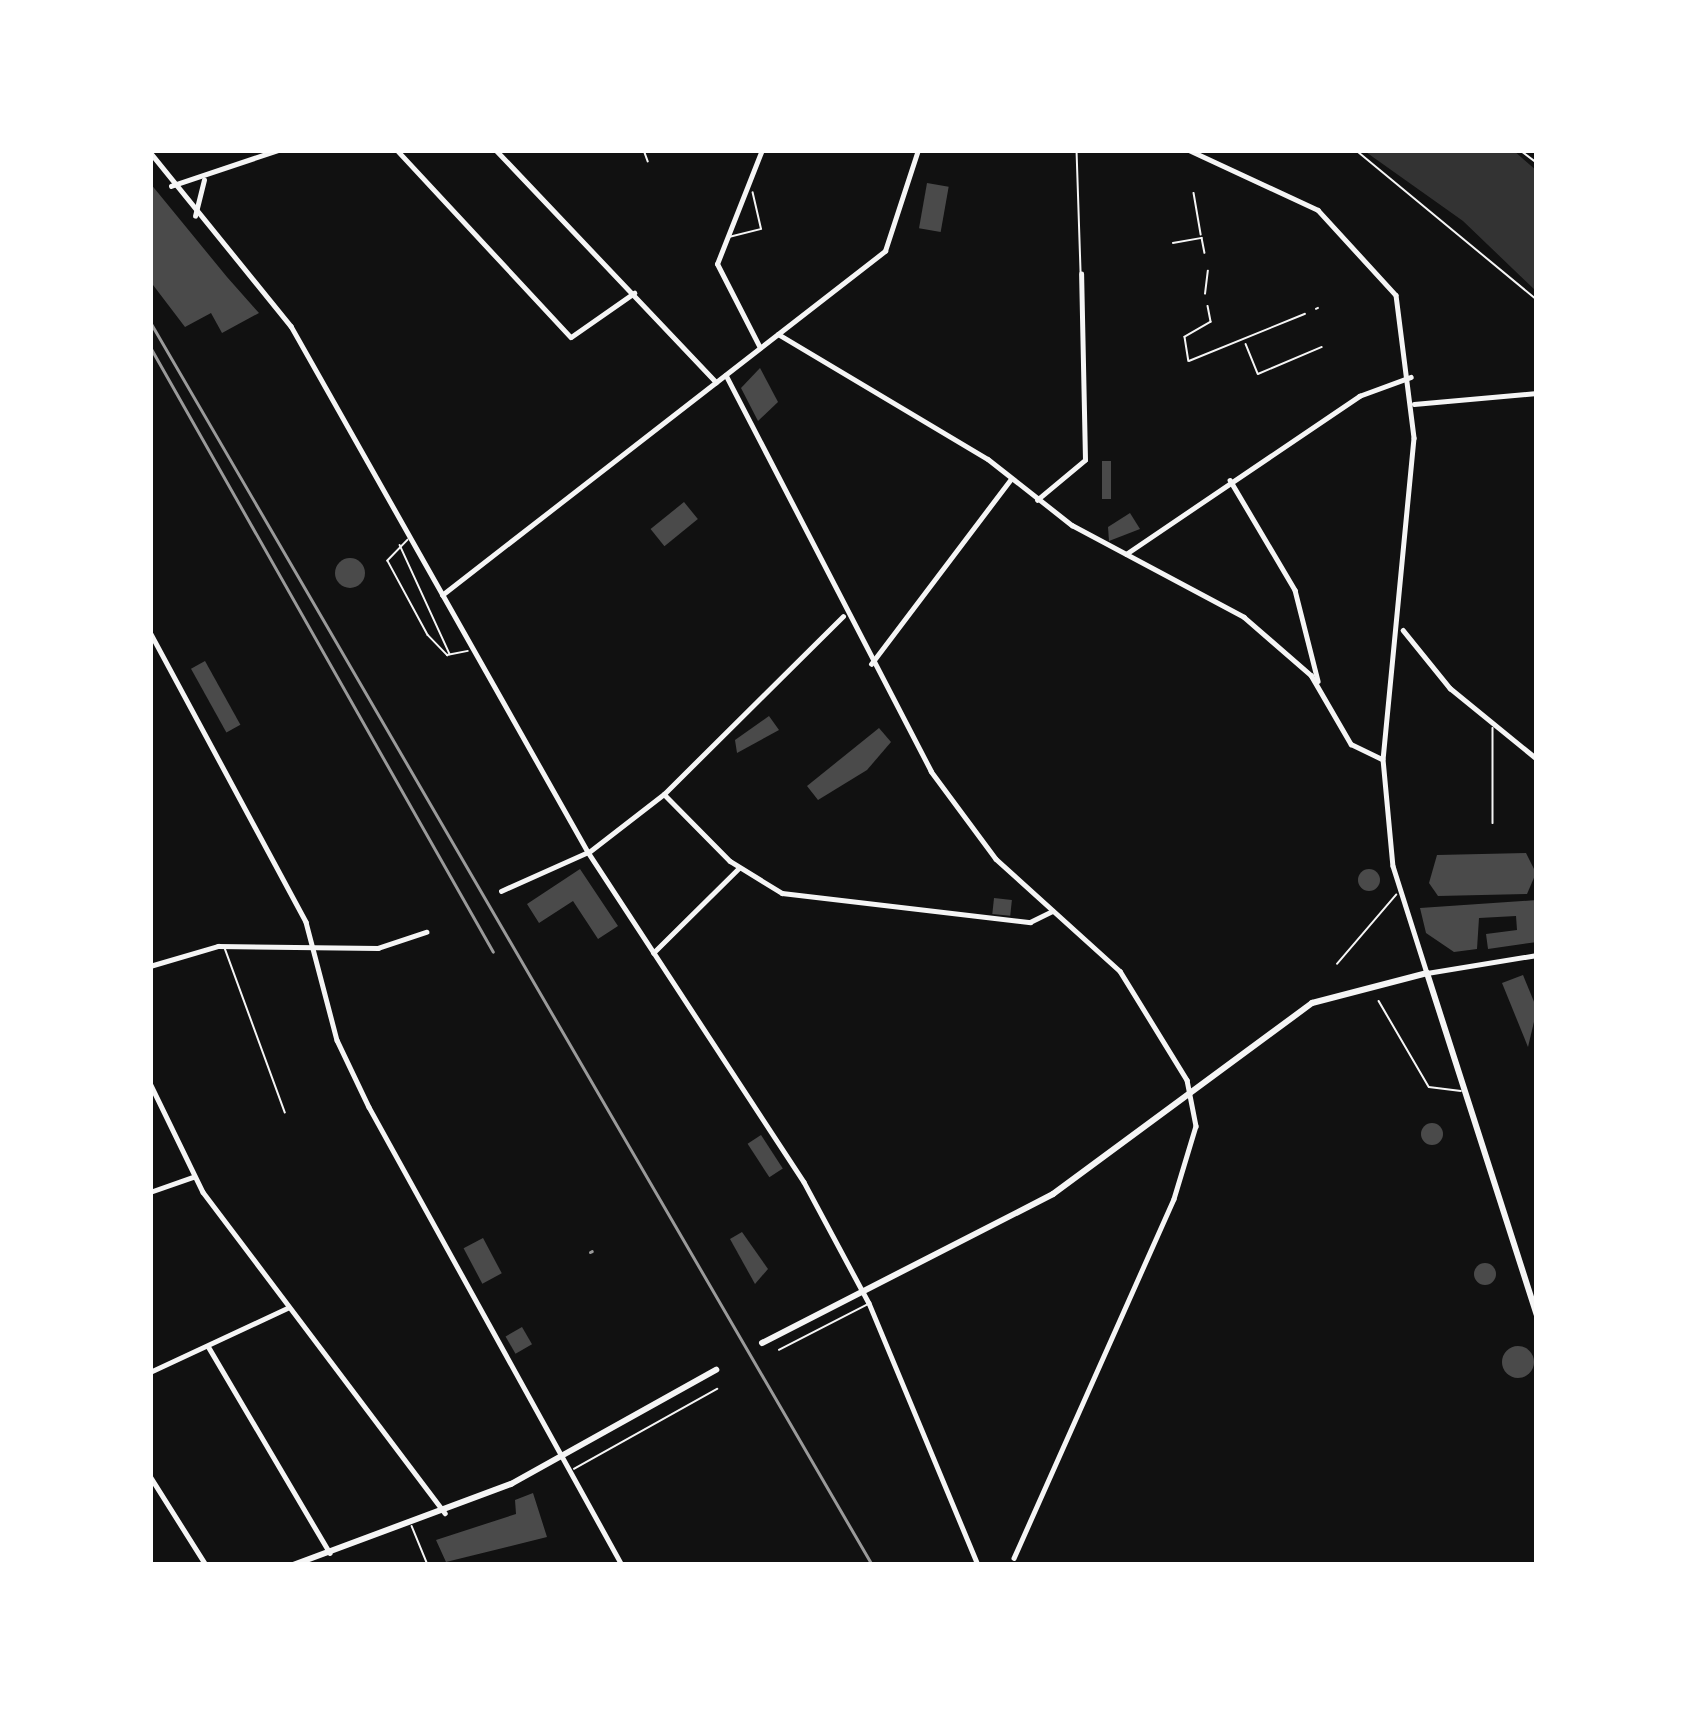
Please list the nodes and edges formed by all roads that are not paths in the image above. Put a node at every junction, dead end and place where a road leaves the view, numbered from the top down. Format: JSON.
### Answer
{"nodes":[{"id":1,"x":278,"y":150,"type":"edge"},
{"id":2,"x":398,"y":150,"type":"edge"},
{"id":3,"x":496,"y":150,"type":"edge"},
{"id":4,"x":644,"y":150,"type":"edge"},
{"id":5,"x":762,"y":150,"type":"edge"},
{"id":6,"x":918,"y":150,"type":"edge"},
{"id":7,"x":1077,"y":150,"type":"edge"},
{"id":8,"x":1189,"y":150,"type":"edge"},
{"id":9,"x":150,"y":152,"type":"edge"},
{"id":10,"x":1200,"y":152,"type":"edge"},
{"id":11,"x":648,"y":161,"type":"dead end"},
{"id":12,"x":208,"y":176,"type":"junction"},
{"id":13,"x":171,"y":186,"type":"junction"},
{"id":14,"x":753,"y":193,"type":"junction"},
{"id":15,"x":195,"y":216,"type":"junction"},
{"id":16,"x":725,"y":238,"type":"junction"},
{"id":17,"x":1081,"y":274,"type":"joint"},
{"id":18,"x":634,"y":293,"type":"junction"},
{"id":19,"x":778,"y":334,"type":"junction"},
{"id":20,"x":760,"y":348,"type":"junction"},
{"id":21,"x":726,"y":375,"type":"junction"},
{"id":22,"x":1411,"y":377,"type":"junction"},
{"id":23,"x":716,"y":382,"type":"junction"},
{"id":24,"x":1537,"y":393,"type":"edge"},
{"id":25,"x":1414,"y":404,"type":"junction"},
{"id":26,"x":1229,"y":478,"type":"junction"},
{"id":27,"x":1011,"y":479,"type":"junction"},
{"id":28,"x":1037,"y":500,"type":"junction"},
{"id":29,"x":411,"y":538,"type":"junction"},
{"id":30,"x":401,"y":544,"type":"junction"},
{"id":31,"x":1126,"y":554,"type":"junction"},
{"id":32,"x":442,"y":596,"type":"junction"},
{"id":33,"x":843,"y":616,"type":"junction"},
{"id":34,"x":1402,"y":630,"type":"junction"},
{"id":35,"x":150,"y":632,"type":"edge"},
{"id":36,"x":472,"y":649,"type":"junction"},
{"id":37,"x":454,"y":656,"type":"junction"},
{"id":38,"x":871,"y":664,"type":"junction"},
{"id":39,"x":1318,"y":686,"type":"junction"},
{"id":40,"x":1493,"y":724,"type":"junction"},
{"id":41,"x":1383,"y":759,"type":"junction"},
{"id":42,"x":1537,"y":759,"type":"edge"},
{"id":43,"x":664,"y":794,"type":"junction"},
{"id":44,"x":1493,"y":823,"type":"dead end"},
{"id":45,"x":588,"y":853,"type":"junction"},
{"id":46,"x":739,"y":868,"type":"junction"},
{"id":47,"x":501,"y":891,"type":"dead end"},
{"id":48,"x":1399,"y":892,"type":"junction"},
{"id":49,"x":1054,"y":911,"type":"junction"},
{"id":50,"x":426,"y":932,"type":"dead end"},
{"id":51,"x":224,"y":946,"type":"junction"},
{"id":52,"x":313,"y":946,"type":"junction"},
{"id":53,"x":653,"y":953,"type":"junction"},
{"id":54,"x":1537,"y":955,"type":"edge"},
{"id":55,"x":1337,"y":964,"type":"dead end"},
{"id":56,"x":150,"y":966,"type":"edge"},
{"id":57,"x":1426,"y":973,"type":"junction"},
{"id":58,"x":1379,"y":1000,"type":"dead end"},
{"id":59,"x":150,"y":1084,"type":"edge"},
{"id":60,"x":1465,"y":1090,"type":"junction"},
{"id":61,"x":1192,"y":1100,"type":"junction"},
{"id":62,"x":285,"y":1112,"type":"dead end"},
{"id":63,"x":193,"y":1177,"type":"junction"},
{"id":64,"x":150,"y":1192,"type":"edge"},
{"id":65,"x":863,"y":1292,"type":"junction"},
{"id":66,"x":869,"y":1303,"type":"junction"},
{"id":67,"x":287,"y":1308,"type":"junction"},
{"id":68,"x":1537,"y":1315,"type":"edge"},
{"id":69,"x":762,"y":1343,"type":"dead end"},
{"id":70,"x":208,"y":1346,"type":"junction"},
{"id":71,"x":779,"y":1350,"type":"dead end"},
{"id":72,"x":716,"y":1370,"type":"dead end"},
{"id":73,"x":150,"y":1372,"type":"edge"},
{"id":74,"x":717,"y":1389,"type":"dead end"},
{"id":75,"x":561,"y":1460,"type":"junction"},
{"id":76,"x":566,"y":1473,"type":"junction"},
{"id":77,"x":150,"y":1477,"type":"edge"},
{"id":78,"x":445,"y":1513,"type":"junction"},
{"id":79,"x":412,"y":1526,"type":"junction"},
{"id":80,"x":330,"y":1553,"type":"junction"},
{"id":81,"x":1016,"y":1562,"type":"edge"},
{"id":82,"x":206,"y":1565,"type":"edge"},
{"id":83,"x":293,"y":1565,"type":"edge"},
{"id":84,"x":428,"y":1565,"type":"edge"},
{"id":85,"x":622,"y":1565,"type":"edge"},
{"id":86,"x":978,"y":1565,"type":"edge"}],
"edges":[{"from":1,"to":12,"type":"street"},
{"from":2,"to":18,"type":"street"},
{"from":3,"to":18,"type":"street"},
{"from":4,"to":11,"type":"lane"},
{"from":5,"to":14,"type":"street"},
{"from":6,"to":19,"type":"street"},
{"from":7,"to":17,"type":"lane"},
{"from":8,"to":10,"type":"street"},
{"from":9,"to":13,"type":"street"},
{"from":10,"to":22,"type":"street"},
{"from":12,"to":13,"type":"street"},
{"from":12,"to":15,"type":"street"},
{"from":13,"to":15,"type":"street"},
{"from":14,"to":16,"type":"street"},
{"from":14,"to":16,"type":"lane"},
{"from":15,"to":29,"type":"street"},
{"from":16,"to":20,"type":"street"},
{"from":17,"to":28,"type":"street"},
{"from":18,"to":23,"type":"street"},
{"from":19,"to":20,"type":"street"},
{"from":19,"to":27,"type":"street"},
{"from":20,"to":21,"type":"street"},
{"from":21,"to":23,"type":"street"},
{"from":21,"to":33,"type":"street"},
{"from":22,"to":25,"type":"street"},
{"from":22,"to":26,"type":"street"},
{"from":23,"to":32,"type":"street"},
{"from":24,"to":25,"type":"street"},
{"from":25,"to":34,"type":"street"},
{"from":26,"to":31,"type":"street"},
{"from":26,"to":39,"type":"street"},
{"from":27,"to":28,"type":"street"},
{"from":27,"to":38,"type":"street"},
{"from":28,"to":31,"type":"street"},
{"from":29,"to":30,"type":"lane"},
{"from":29,"to":32,"type":"street"},
{"from":30,"to":37,"type":"lane"},
{"from":30,"to":37,"type":"lane"},
{"from":31,"to":39,"type":"street"},
{"from":32,"to":36,"type":"street"},
{"from":33,"to":38,"type":"street"},
{"from":33,"to":43,"type":"street"},
{"from":34,"to":40,"type":"street"},
{"from":34,"to":41,"type":"street"},
{"from":35,"to":52,"type":"street"},
{"from":36,"to":37,"type":"lane"},
{"from":36,"to":45,"type":"street"},
{"from":38,"to":49,"type":"street"},
{"from":39,"to":41,"type":"street"},
{"from":40,"to":42,"type":"street"},
{"from":40,"to":44,"type":"lane"},
{"from":41,"to":48,"type":"street"},
{"from":43,"to":45,"type":"street"},
{"from":43,"to":46,"type":"street"},
{"from":45,"to":47,"type":"street"},
{"from":45,"to":53,"type":"street"},
{"from":46,"to":49,"type":"street"},
{"from":46,"to":53,"type":"street"},
{"from":48,"to":55,"type":"lane"},
{"from":48,"to":57,"type":"street"},
{"from":49,"to":61,"type":"street"},
{"from":50,"to":52,"type":"street"},
{"from":51,"to":52,"type":"street"},
{"from":51,"to":56,"type":"street"},
{"from":51,"to":62,"type":"lane"},
{"from":52,"to":75,"type":"street"},
{"from":53,"to":65,"type":"street"},
{"from":54,"to":57,"type":"street"},
{"from":57,"to":60,"type":"main road"},
{"from":57,"to":61,"type":"main road"},
{"from":58,"to":60,"type":"lane"},
{"from":59,"to":63,"type":"street"},
{"from":60,"to":68,"type":"main road"},
{"from":61,"to":65,"type":"main road"},
{"from":61,"to":81,"type":"street"},
{"from":63,"to":64,"type":"street"},
{"from":63,"to":67,"type":"street"},
{"from":65,"to":66,"type":"street"},
{"from":65,"to":69,"type":"main road"},
{"from":66,"to":71,"type":"lane"},
{"from":66,"to":86,"type":"street"},
{"from":67,"to":70,"type":"street"},
{"from":67,"to":78,"type":"street"},
{"from":70,"to":73,"type":"street"},
{"from":70,"to":80,"type":"street"},
{"from":72,"to":75,"type":"main road"},
{"from":74,"to":76,"type":"lane"},
{"from":75,"to":76,"type":"street"},
{"from":75,"to":78,"type":"main road"},
{"from":76,"to":85,"type":"street"},
{"from":77,"to":82,"type":"street"},
{"from":78,"to":79,"type":"main road"},
{"from":79,"to":80,"type":"main road"},
{"from":79,"to":84,"type":"lane"},
{"from":80,"to":83,"type":"main road"}]}
